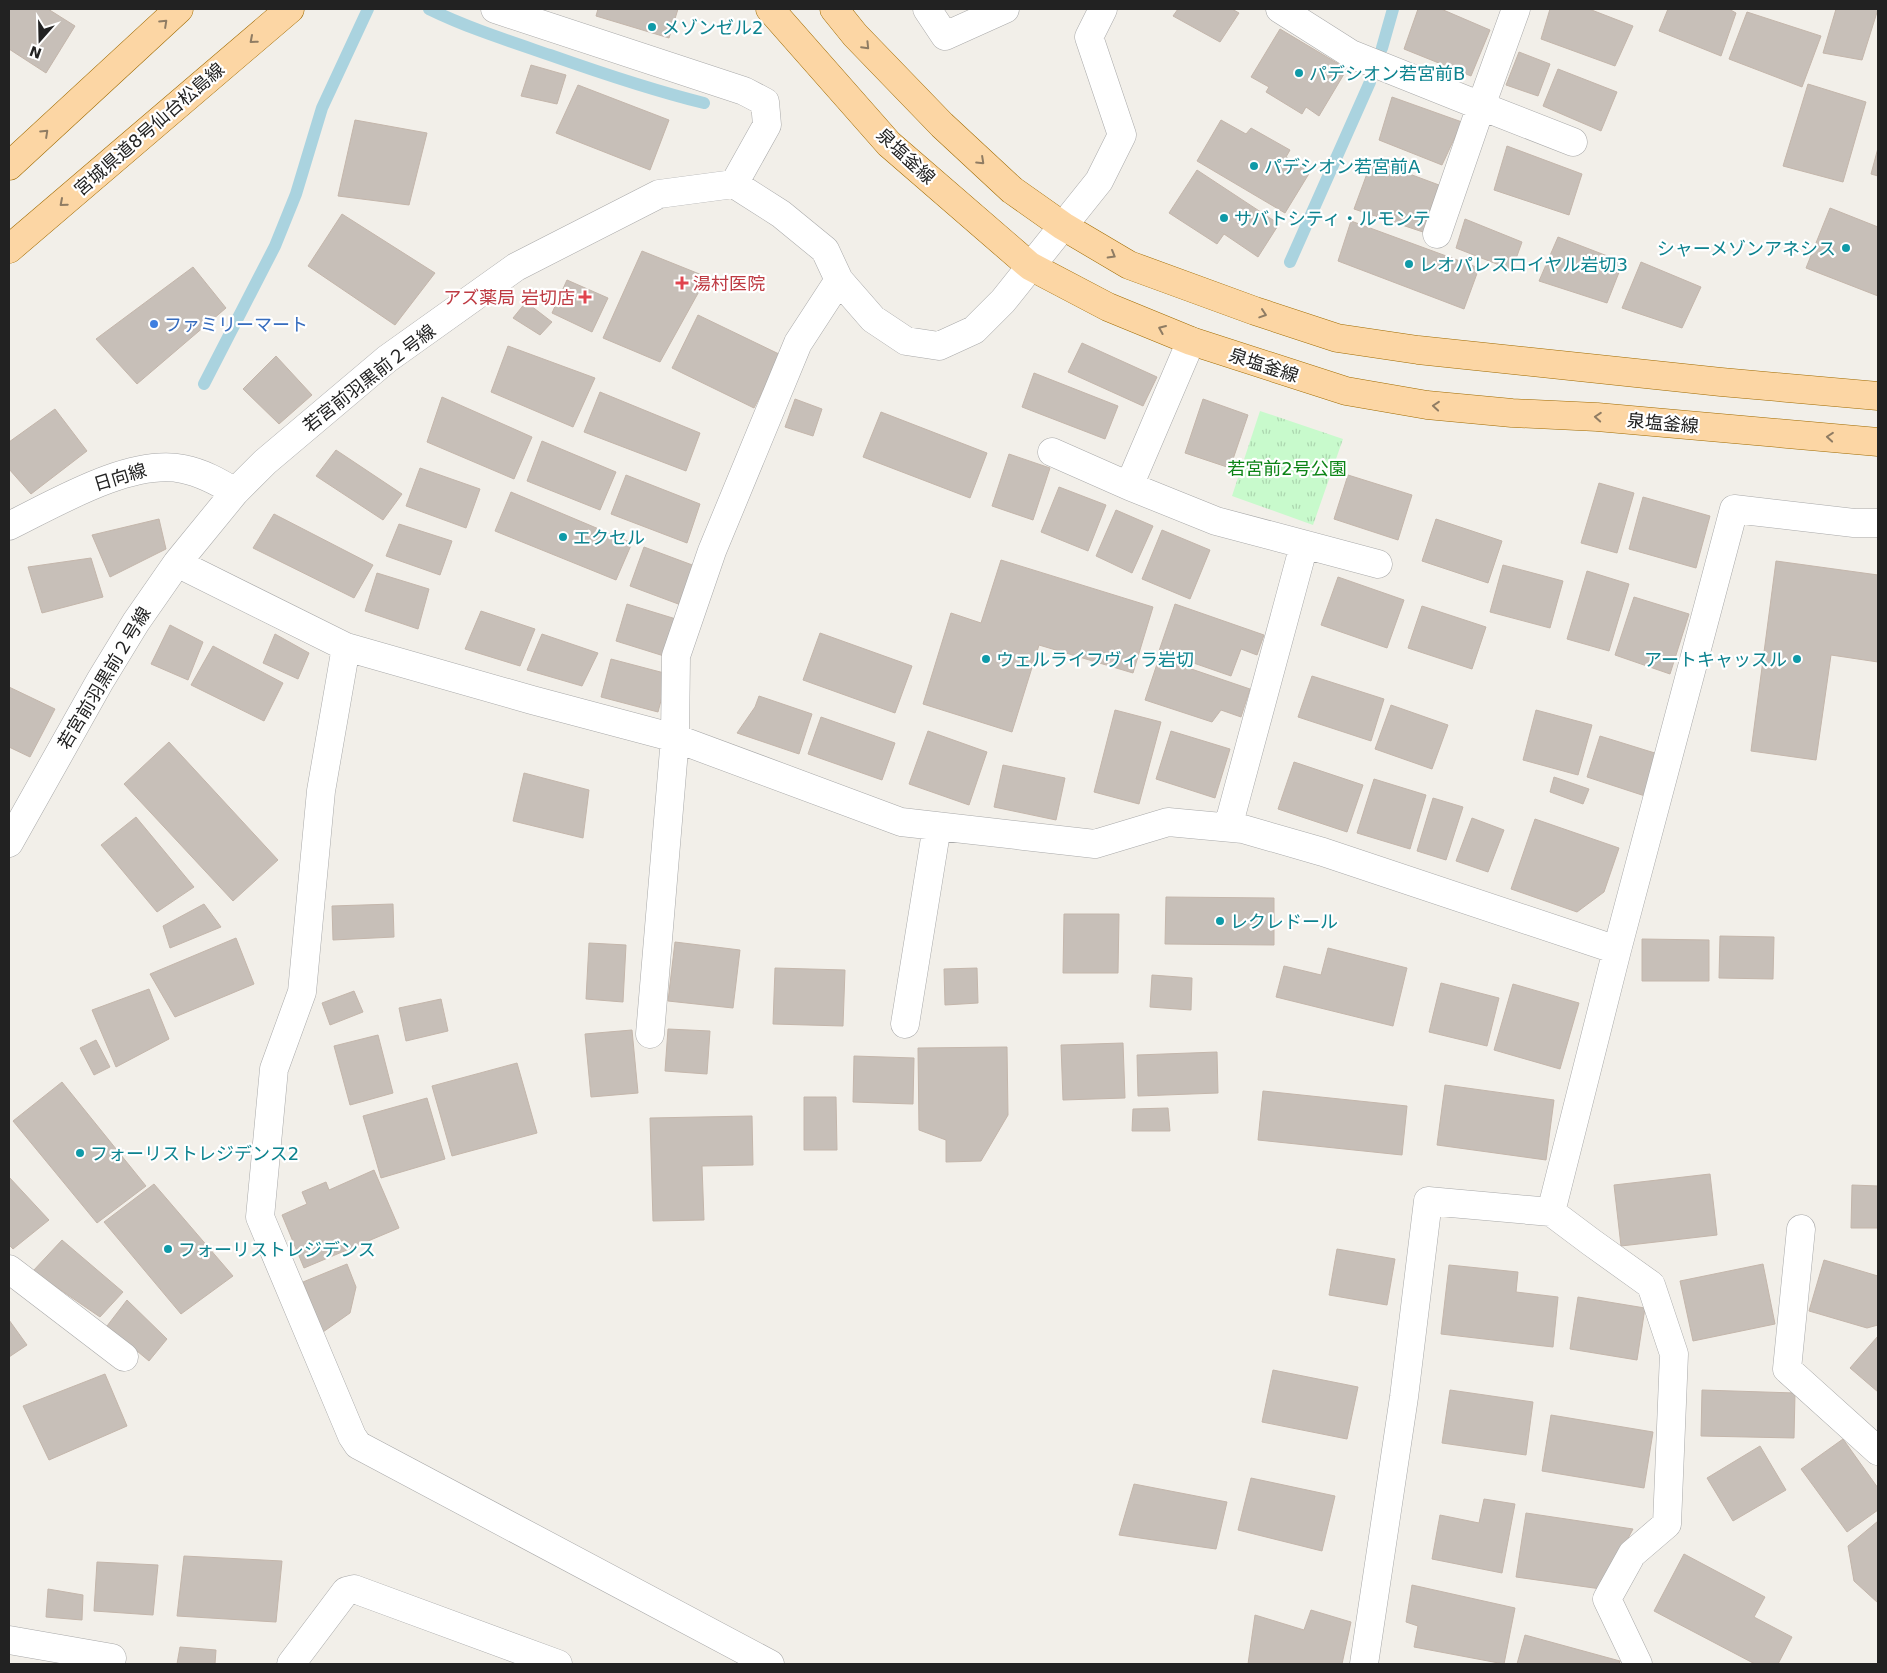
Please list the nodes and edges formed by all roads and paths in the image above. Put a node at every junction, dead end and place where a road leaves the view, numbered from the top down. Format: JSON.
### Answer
{"nodes":[{"id":1,"x":179,"y":9,"type":"edge"},
{"id":2,"x":290,"y":9,"type":"edge"},
{"id":3,"x":496,"y":9,"type":"edge"},
{"id":4,"x":770,"y":9,"type":"edge"},
{"id":5,"x":834,"y":9,"type":"edge"},
{"id":6,"x":928,"y":9,"type":"edge"},
{"id":7,"x":1005,"y":9,"type":"edge"},
{"id":8,"x":1103,"y":9,"type":"edge"},
{"id":9,"x":1280,"y":9,"type":"edge"},
{"id":10,"x":1516,"y":9,"type":"edge"},
{"id":11,"x":1481,"y":106,"type":"junction"},
{"id":12,"x":1573,"y":142,"type":"dead end"},
{"id":13,"x":9,"y":166,"type":"edge"},
{"id":14,"x":734,"y":184,"type":"junction"},
{"id":15,"x":1062,"y":226,"type":"junction"},
{"id":16,"x":1437,"y":234,"type":"dead end"},
{"id":17,"x":9,"y":249,"type":"edge"},
{"id":18,"x":1030,"y":266,"type":"junction"},
{"id":19,"x":839,"y":280,"type":"junction"},
{"id":20,"x":1191,"y":341,"type":"junction"},
{"id":21,"x":1878,"y":396,"type":"edge"},
{"id":22,"x":1878,"y":442,"type":"edge"},
{"id":23,"x":1052,"y":452,"type":"dead end"},
{"id":24,"x":1129,"y":486,"type":"junction"},
{"id":25,"x":235,"y":492,"type":"junction"},
{"id":26,"x":1878,"y":523,"type":"edge"},
{"id":27,"x":9,"y":526,"type":"edge"},
{"id":28,"x":1304,"y":544,"type":"junction"},
{"id":29,"x":177,"y":563,"type":"junction"},
{"id":30,"x":1378,"y":564,"type":"dead end"},
{"id":31,"x":346,"y":647,"type":"junction"},
{"id":32,"x":675,"y":738,"type":"junction"},
{"id":33,"x":937,"y":826,"type":"junction"},
{"id":34,"x":1228,"y":827,"type":"junction"},
{"id":35,"x":9,"y":844,"type":"edge"},
{"id":36,"x":1617,"y":950,"type":"junction"},
{"id":37,"x":905,"y":1024,"type":"dead end"},
{"id":38,"x":650,"y":1034,"type":"dead end"},
{"id":39,"x":1551,"y":1212,"type":"junction"},
{"id":40,"x":1801,"y":1229,"type":"dead end"},
{"id":41,"x":9,"y":1269,"type":"edge"},
{"id":42,"x":124,"y":1357,"type":"dead end"},
{"id":43,"x":1878,"y":1451,"type":"edge"},
{"id":44,"x":9,"y":1640,"type":"edge"},
{"id":45,"x":112,"y":1658,"type":"dead end"},
{"id":46,"x":292,"y":1664,"type":"edge"},
{"id":47,"x":558,"y":1664,"type":"edge"},
{"id":48,"x":770,"y":1664,"type":"edge"},
{"id":49,"x":1364,"y":1664,"type":"edge"},
{"id":50,"x":1638,"y":1664,"type":"edge"}],
"edges":[{"from":13,"to":1,"type":"main road","one_way":true},
{"from":2,"to":17,"type":"main road","name":"宮城県道8号仙台松島線","one_way":true},
{"from":3,"to":14,"type":"street"},
{"from":4,"to":18,"type":"main road","name":"泉塩釜線"},
{"from":5,"to":15,"type":"main road","one_way":true},
{"from":6,"to":7,"type":"street"},
{"from":8,"to":15,"type":"street"},
{"from":9,"to":11,"type":"street"},
{"from":10,"to":11,"type":"street"},
{"from":11,"to":12,"type":"street"},
{"from":11,"to":16,"type":"street"},
{"from":14,"to":19,"type":"street"},
{"from":14,"to":25,"type":"street","name":"若宮前羽黒前２号線"},
{"from":15,"to":18,"type":"street"},
{"from":15,"to":21,"type":"main road","one_way":true},
{"from":18,"to":19,"type":"street"},
{"from":20,"to":18,"type":"main road","name":"泉塩釜線","one_way":true},
{"from":19,"to":32,"type":"street"},
{"from":22,"to":20,"type":"main road","name":"泉塩釜線","one_way":true},
{"from":20,"to":24,"type":"street"},
{"from":23,"to":24,"type":"street"},
{"from":24,"to":28,"type":"street"},
{"from":25,"to":27,"type":"street","name":"日向線"},
{"from":25,"to":29,"type":"street","name":"若宮前羽黒前２号線"},
{"from":26,"to":36,"type":"street"},
{"from":28,"to":30,"type":"street"},
{"from":28,"to":34,"type":"street"},
{"from":29,"to":31,"type":"street"},
{"from":29,"to":35,"type":"street","name":"若宮前羽黒前２号線"},
{"from":31,"to":32,"type":"street"},
{"from":31,"to":48,"type":"street"},
{"from":32,"to":33,"type":"street"},
{"from":32,"to":38,"type":"street"},
{"from":33,"to":34,"type":"street"},
{"from":33,"to":37,"type":"street"},
{"from":34,"to":36,"type":"street"},
{"from":36,"to":39,"type":"street"},
{"from":39,"to":49,"type":"street"},
{"from":39,"to":50,"type":"street"},
{"from":40,"to":43,"type":"street"},
{"from":41,"to":42,"type":"street"},
{"from":44,"to":45,"type":"street"},
{"from":46,"to":47,"type":"street"}]}
